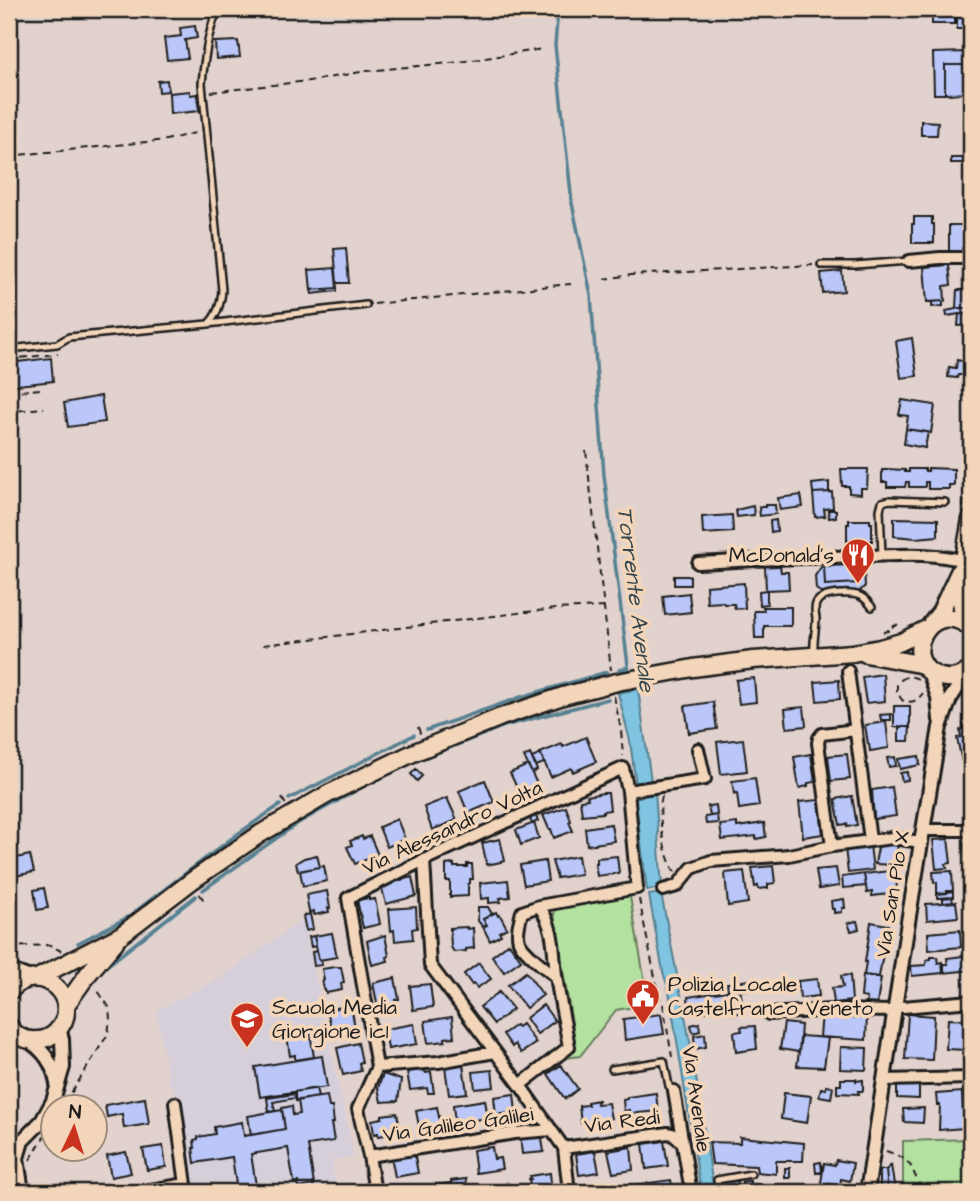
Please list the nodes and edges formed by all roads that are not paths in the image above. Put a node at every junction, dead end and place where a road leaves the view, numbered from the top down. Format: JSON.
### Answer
{"nodes":[{"id":1,"x":259,"y":9,"type":"edge"},
{"id":2,"x":971,"y":258,"type":"edge"},
{"id":3,"x":909,"y":261,"type":"joint"},
{"id":4,"x":821,"y":265,"type":"road end"},
{"id":5,"x":366,"y":305,"type":"road end"},
{"id":6,"x":208,"y":324,"type":"junction"},
{"id":7,"x":9,"y":349,"type":"edge"},
{"id":8,"x":945,"y":502,"type":"dead end"},
{"id":9,"x":967,"y":514,"type":"edge"},
{"id":10,"x":882,"y":555,"type":"junction"},
{"id":11,"x":966,"y":558,"type":"edge"},
{"id":12,"x":698,"y":563,"type":"dead end"},
{"id":13,"x":872,"y":607,"type":"dead end"},
{"id":14,"x":929,"y":626,"type":"junction"},
{"id":15,"x":971,"y":628,"type":"edge"},
{"id":16,"x":853,"y":653,"type":"junction"},
{"id":17,"x":814,"y":655,"type":"junction"},
{"id":18,"x":848,"y":671,"type":"dead end"},
{"id":19,"x":969,"y":671,"type":"edge"},
{"id":20,"x":925,"y":673,"type":"junction"},
{"id":21,"x":940,"y":727,"type":"junction"},
{"id":22,"x":856,"y":730,"type":"junction"},
{"id":23,"x":698,"y":749,"type":"dead end"},
{"id":24,"x":632,"y":790,"type":"junction"},
{"id":25,"x":971,"y":830,"type":"edge"},
{"id":26,"x":922,"y":836,"type":"junction"},
{"id":27,"x":870,"y":841,"type":"junction"},
{"id":28,"x":832,"y":846,"type":"junction"},
{"id":29,"x":424,"y":860,"type":"junction"},
{"id":30,"x":663,"y":890,"type":"dead end"},
{"id":31,"x":539,"y":906,"type":"junction"},
{"id":32,"x":121,"y":935,"type":"junction"},
{"id":33,"x":9,"y":969,"type":"edge"},
{"id":34,"x":556,"y":976,"type":"junction"},
{"id":35,"x":35,"y":978,"type":"junction"},
{"id":36,"x":9,"y":992,"type":"edge"},
{"id":37,"x":971,"y":1001,"type":"edge"},
{"id":38,"x":66,"y":1005,"type":"junction"},
{"id":39,"x":895,"y":1008,"type":"junction"},
{"id":40,"x":769,"y":1014,"type":"dead end"},
{"id":41,"x":60,"y":1028,"type":"junction"},
{"id":42,"x":16,"y":1036,"type":"edge"},
{"id":43,"x":495,"y":1052,"type":"junction"},
{"id":44,"x":377,"y":1067,"type":"junction"},
{"id":45,"x":612,"y":1069,"type":"dead end"},
{"id":46,"x":971,"y":1078,"type":"edge"},
{"id":47,"x":884,"y":1080,"type":"junction"},
{"id":48,"x":57,"y":1083,"type":"junction"},
{"id":49,"x":520,"y":1085,"type":"junction"},
{"id":50,"x":674,"y":1091,"type":"joint"},
{"id":51,"x":175,"y":1103,"type":"dead end"},
{"id":52,"x":552,"y":1130,"type":"junction"},
{"id":53,"x":682,"y":1142,"type":"junction"},
{"id":54,"x":564,"y":1148,"type":"junction"},
{"id":55,"x":369,"y":1156,"type":"junction"},
{"id":56,"x":751,"y":1174,"type":"dead end"},
{"id":57,"x":186,"y":1188,"type":"edge"},
{"id":58,"x":22,"y":1192,"type":"edge"},
{"id":59,"x":139,"y":1192,"type":"edge"},
{"id":60,"x":375,"y":1192,"type":"edge"},
{"id":61,"x":569,"y":1192,"type":"edge"},
{"id":62,"x":691,"y":1192,"type":"edge"},
{"id":63,"x":719,"y":1192,"type":"edge"},
{"id":64,"x":867,"y":1192,"type":"edge"}],
"edges":[{"from":1,"to":6,"type":"lane"},
{"from":2,"to":3,"type":"street"},
{"from":3,"to":4,"type":"lane"},
{"from":5,"to":6,"type":"lane"},
{"from":6,"to":7,"type":"lane"},
{"from":8,"to":10,"type":"lane"},
{"from":9,"to":11,"type":"main road"},
{"from":10,"to":11,"type":"street"},
{"from":10,"to":12,"type":"street"},
{"from":11,"to":14,"type":"main road"},
{"from":11,"to":15,"type":"main road"},
{"from":13,"to":17,"type":"lane"},
{"from":14,"to":15,"type":"main road"},
{"from":14,"to":16,"type":"main road"},
{"from":14,"to":20,"type":"main road"},
{"from":16,"to":17,"type":"main road"},
{"from":16,"to":20,"type":"main road"},
{"from":17,"to":32,"type":"main road"},
{"from":18,"to":22,"type":"street"},
{"from":19,"to":20,"type":"main road"},
{"from":19,"to":21,"type":"street","name":"Via San Pio X"},
{"from":20,"to":21,"type":"street","name":"Via San Pio X"},
{"from":21,"to":26,"type":"street","name":"Via San Pio X"},
{"from":22,"to":27,"type":"street"},
{"from":22,"to":28,"type":"street"},
{"from":23,"to":24,"type":"street"},
{"from":24,"to":29,"type":"street","name":"Via Alessandro Volta"},
{"from":24,"to":31,"type":"street"},
{"from":25,"to":26,"type":"street"},
{"from":26,"to":27,"type":"street"},
{"from":26,"to":39,"type":"street","name":"Via San Pio X"},
{"from":27,"to":28,"type":"street"},
{"from":28,"to":30,"type":"street"},
{"from":29,"to":43,"type":"street"},
{"from":29,"to":44,"type":"street","name":"Via Alessandro Volta"},
{"from":31,"to":34,"type":"street"},
{"from":31,"to":34,"type":"street"},
{"from":32,"to":35,"type":"main road"},
{"from":32,"to":38,"type":"main road"},
{"from":33,"to":35,"type":"street"},
{"from":34,"to":49,"type":"street"},
{"from":35,"to":36,"type":"main road"},
{"from":35,"to":38,"type":"main road"},
{"from":37,"to":39,"type":"street"},
{"from":38,"to":41,"type":"main road"},
{"from":39,"to":40,"type":"street"},
{"from":39,"to":47,"type":"street","name":"Via San Pio X"},
{"from":41,"to":42,"type":"main road"},
{"from":41,"to":48,"type":"street"},
{"from":42,"to":48,"type":"street"},
{"from":43,"to":44,"type":"street"},
{"from":43,"to":49,"type":"street"},
{"from":44,"to":55,"type":"street"},
{"from":45,"to":50,"type":"lane"},
{"from":46,"to":47,"type":"street"},
{"from":47,"to":64,"type":"street","name":"Via San Pio X"},
{"from":48,"to":58,"type":"street"},
{"from":49,"to":52,"type":"street"},
{"from":50,"to":53,"type":"street","name":"Via Avenale"},
{"from":51,"to":57,"type":"street"},
{"from":52,"to":54,"type":"street"},
{"from":52,"to":55,"type":"street","name":"Via Galileo Galilei"},
{"from":53,"to":54,"type":"street","name":"Via Redi"},
{"from":53,"to":62,"type":"street","name":"Via Avenale"},
{"from":54,"to":61,"type":"street"},
{"from":55,"to":60,"type":"street"},
{"from":56,"to":63,"type":"lane"},
{"from":57,"to":59,"type":"street"}]}
